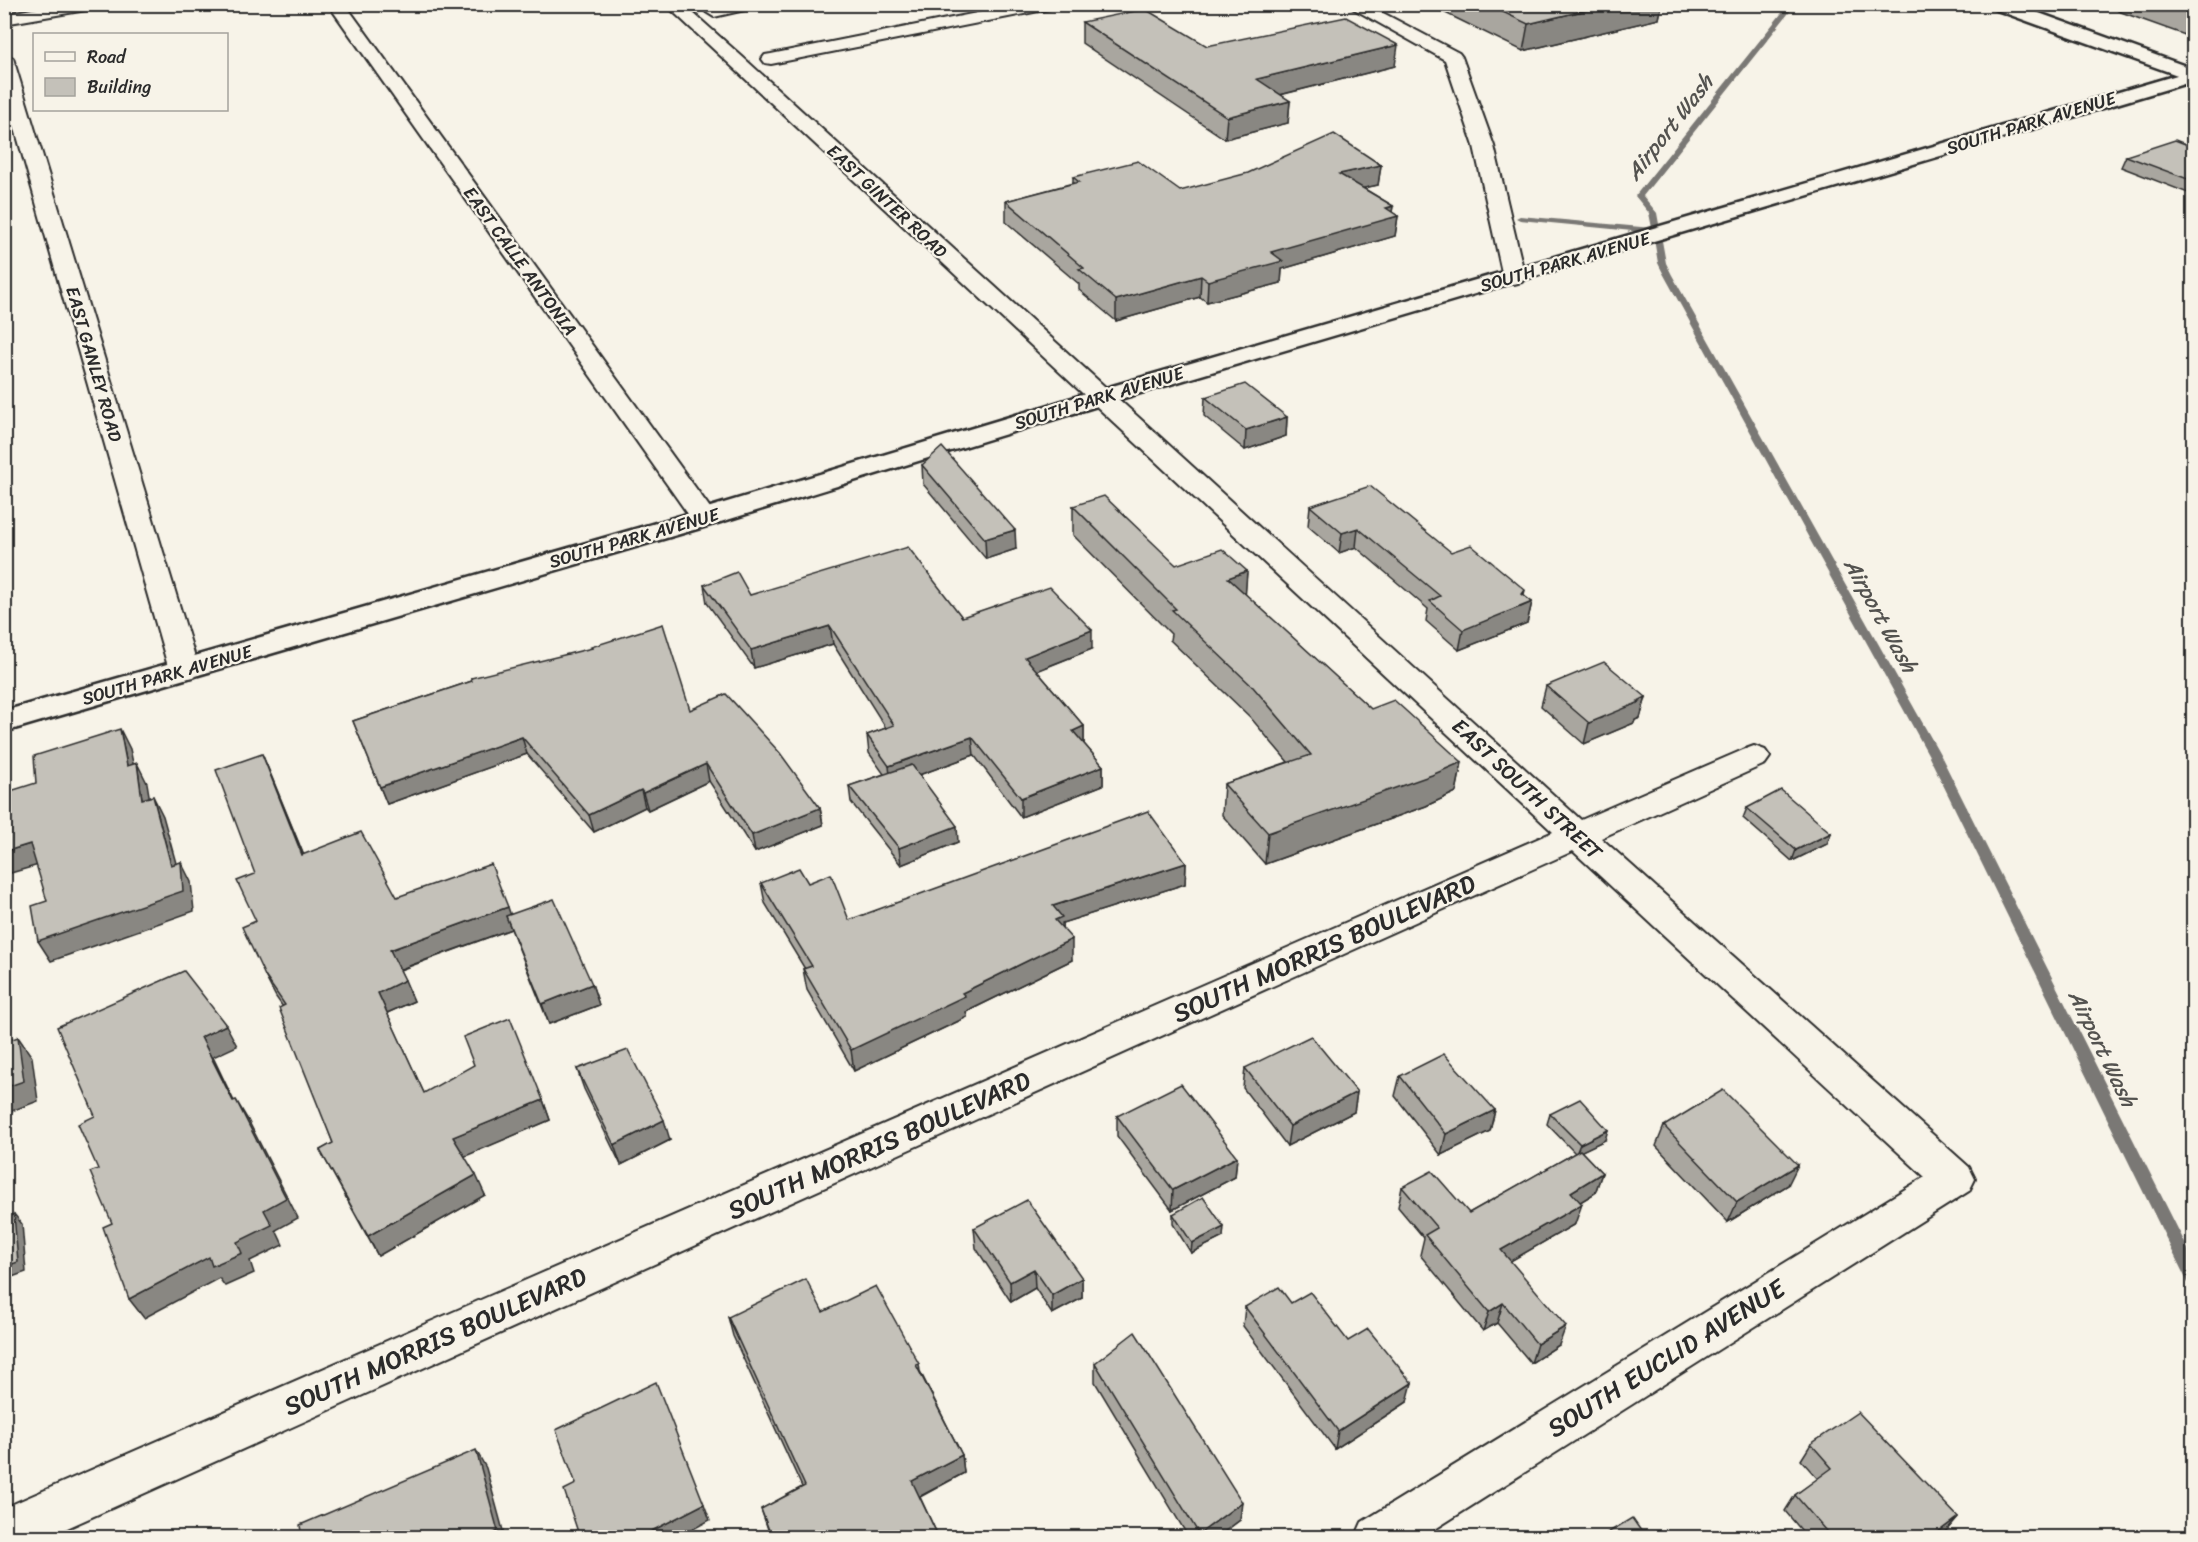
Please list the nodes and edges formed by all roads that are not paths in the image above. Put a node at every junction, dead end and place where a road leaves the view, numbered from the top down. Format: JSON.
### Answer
{"nodes":[{"id":1,"x":92,"y":4,"type":"edge"},
{"id":2,"x":336,"y":4,"type":"edge"},
{"id":3,"x":673,"y":4,"type":"edge"},
{"id":4,"x":752,"y":4,"type":"edge"},
{"id":5,"x":1049,"y":4,"type":"edge"},
{"id":6,"x":1353,"y":4,"type":"edge"},
{"id":7,"x":1997,"y":4,"type":"edge"},
{"id":8,"x":1014,"y":8,"type":"edge"},
{"id":9,"x":714,"y":12,"type":"dead end"},
{"id":10,"x":4,"y":19,"type":"edge"},
{"id":11,"x":4,"y":58,"type":"edge"},
{"id":12,"x":771,"y":59,"type":"dead end"},
{"id":13,"x":2193,"y":75,"type":"edge"},
{"id":14,"x":1514,"y":277,"type":"junction"},
{"id":15,"x":1101,"y":397,"type":"junction"},
{"id":16,"x":704,"y":518,"type":"junction"},
{"id":17,"x":184,"y":670,"type":"junction"},
{"id":18,"x":4,"y":722,"type":"edge"},
{"id":19,"x":1754,"y":757,"type":"dead end"},
{"id":20,"x":1577,"y":836,"type":"junction"},
{"id":21,"x":1955,"y":1179,"type":"joint"},
{"id":22,"x":4,"y":1532,"type":"edge"},
{"id":23,"x":1378,"y":1538,"type":"edge"}],
"edges":[{"from":1,"to":10,"type":"street"},
{"from":2,"to":16,"type":"street","name":"EAST CALLE ANTONIA"},
{"from":3,"to":15,"type":"street","name":"EAST GINTER ROAD"},
{"from":4,"to":9,"type":"street"},
{"from":5,"to":8,"type":"street"},
{"from":6,"to":14,"type":"street"},
{"from":7,"to":13,"type":"main road"},
{"from":8,"to":12,"type":"street"},
{"from":11,"to":17,"type":"street","name":"EAST GANLEY ROAD"},
{"from":13,"to":14,"type":"main road","name":"SOUTH PARK AVENUE"},
{"from":14,"to":15,"type":"main road","name":"SOUTH PARK AVENUE"},
{"from":15,"to":16,"type":"main road","name":"SOUTH PARK AVENUE"},
{"from":15,"to":20,"type":"street","name":"EAST SOUTH STREET"},
{"from":16,"to":17,"type":"main road","name":"SOUTH PARK AVENUE"},
{"from":17,"to":18,"type":"main road","name":"SOUTH PARK AVENUE"},
{"from":19,"to":20,"type":"street","name":"SOUTH MORRIS BOULEVARD"},
{"from":20,"to":21,"type":"street","name":"EAST SOUTH STREET"},
{"from":20,"to":22,"type":"street","name":"SOUTH MORRIS BOULEVARD"},
{"from":21,"to":23,"type":"street","name":"SOUTH EUCLID AVENUE"}]}
